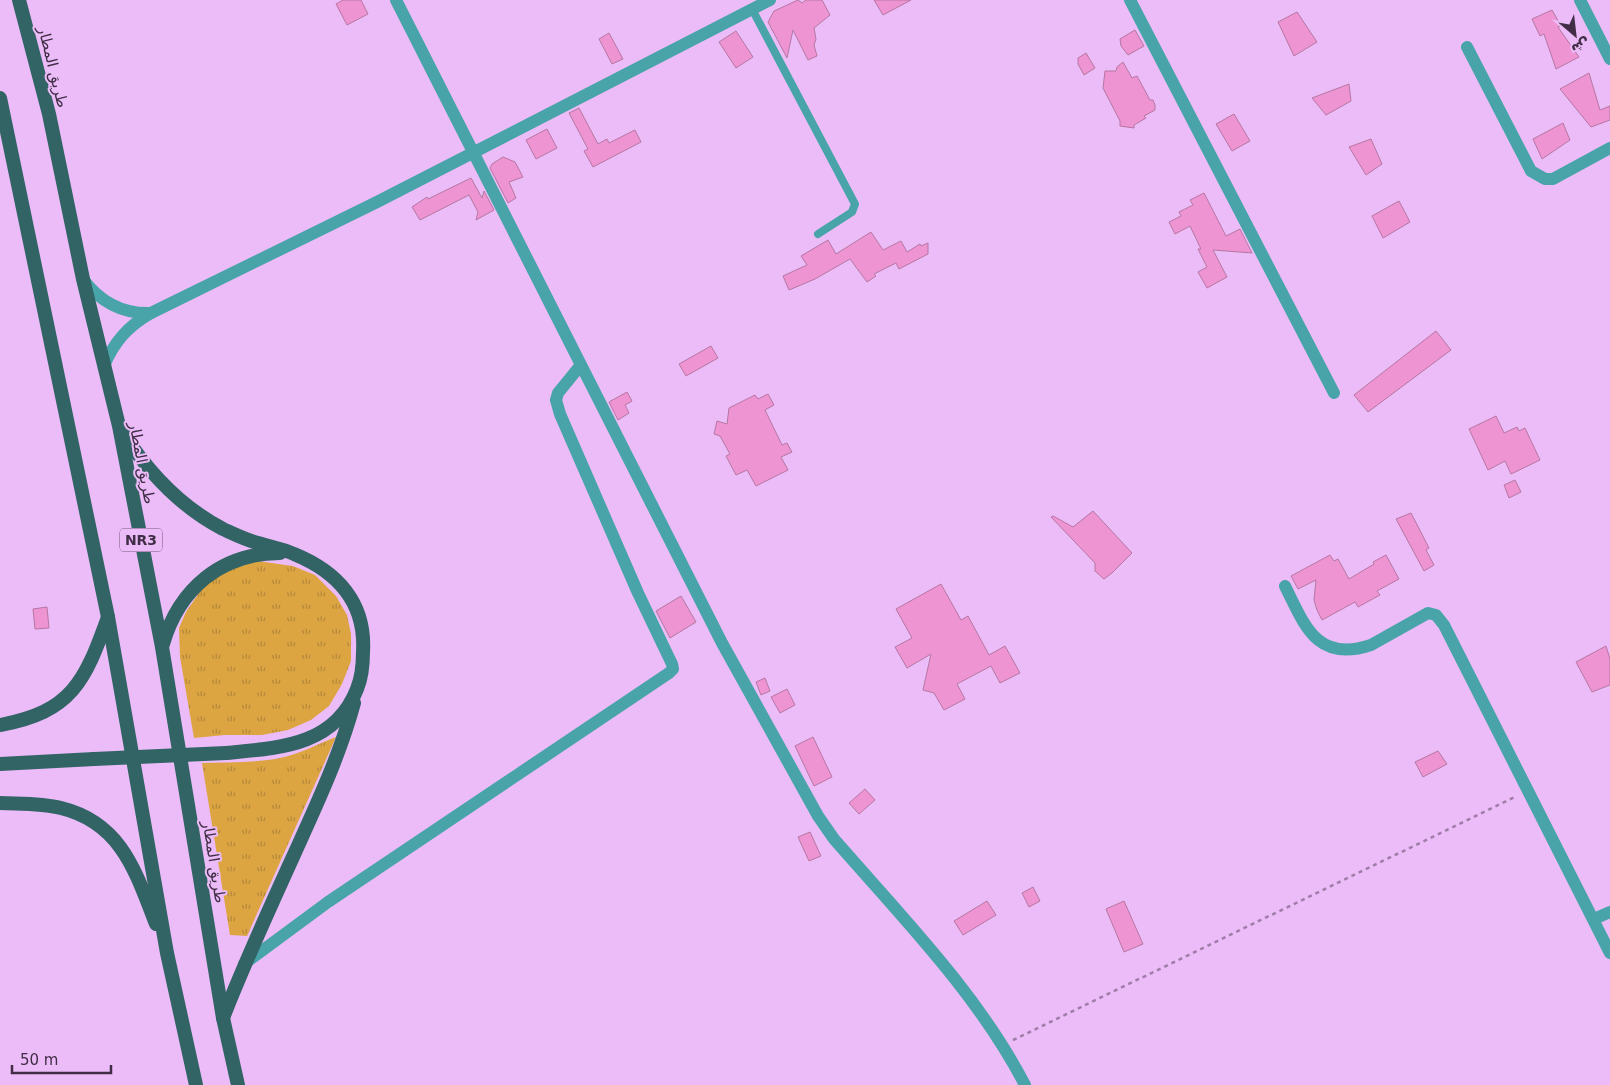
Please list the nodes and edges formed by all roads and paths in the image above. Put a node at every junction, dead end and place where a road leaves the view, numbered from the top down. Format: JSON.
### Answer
{"nodes":[{"id":1,"x":19,"y":0,"type":"edge"},
{"id":2,"x":396,"y":0,"type":"edge"},
{"id":3,"x":770,"y":0,"type":"edge"},
{"id":4,"x":1130,"y":0,"type":"edge"},
{"id":5,"x":1580,"y":0,"type":"edge"},
{"id":6,"x":752,"y":9,"type":"junction"},
{"id":7,"x":1467,"y":47,"type":"dead end"},
{"id":8,"x":1610,"y":59,"type":"edge"},
{"id":9,"x":0,"y":98,"type":"edge"},
{"id":10,"x":1610,"y":148,"type":"edge"},
{"id":11,"x":473,"y":152,"type":"junction"},
{"id":12,"x":818,"y":234,"type":"dead end"},
{"id":13,"x":83,"y":279,"type":"junction"},
{"id":14,"x":151,"y":313,"type":"junction"},
{"id":15,"x":104,"y":366,"type":"junction"},
{"id":16,"x":580,"y":366,"type":"junction"},
{"id":17,"x":1334,"y":393,"type":"dead end"},
{"id":18,"x":119,"y":426,"type":"junction"},
{"id":19,"x":293,"y":553,"type":"junction"},
{"id":20,"x":1285,"y":586,"type":"dead end"},
{"id":21,"x":108,"y":617,"type":"junction"},
{"id":22,"x":162,"y":647,"type":"junction"},
{"id":23,"x":360,"y":681,"type":"junction"},
{"id":24,"x":0,"y":725,"type":"edge"},
{"id":25,"x":0,"y":764,"type":"edge"},
{"id":26,"x":1529,"y":790,"type":"junction"},
{"id":27,"x":0,"y":803,"type":"edge"},
{"id":28,"x":1610,"y":912,"type":"edge"},
{"id":29,"x":1594,"y":919,"type":"junction"},
{"id":30,"x":167,"y":953,"type":"junction"},
{"id":31,"x":1610,"y":953,"type":"edge"},
{"id":32,"x":244,"y":964,"type":"junction"},
{"id":33,"x":223,"y":1018,"type":"junction"},
{"id":34,"x":1003,"y":1046,"type":"junction"},
{"id":35,"x":196,"y":1085,"type":"edge"},
{"id":36,"x":238,"y":1085,"type":"edge"},
{"id":37,"x":1025,"y":1085,"type":"edge"}],
"edges":[{"from":1,"to":13,"type":"highway","name":"طريق المطار","number":"NR3"},
{"from":2,"to":11,"type":"street"},
{"from":3,"to":6,"type":"street"},
{"from":4,"to":17,"type":"street"},
{"from":5,"to":8,"type":"street"},
{"from":6,"to":11,"type":"street"},
{"from":6,"to":12,"type":"lane"},
{"from":7,"to":10,"type":"street"},
{"from":9,"to":21,"type":"highway"},
{"from":11,"to":14,"type":"street"},
{"from":11,"to":16,"type":"street"},
{"from":13,"to":14,"type":"street"},
{"from":13,"to":15,"type":"highway","name":"طريق المطار","number":"NR3"},
{"from":14,"to":15,"type":"street"},
{"from":15,"to":18,"type":"highway","name":"طريق المطار","number":"NR3"},
{"from":16,"to":32,"type":"street"},
{"from":16,"to":34,"type":"street"},
{"from":18,"to":19,"type":"highway"},
{"from":18,"to":22,"type":"highway","name":"طريق المطار","number":"NR3"},
{"from":19,"to":22,"type":"highway"},
{"from":19,"to":23,"type":"highway"},
{"from":20,"to":26,"type":"street"},
{"from":21,"to":24,"type":"highway"},
{"from":21,"to":30,"type":"highway"},
{"from":22,"to":33,"type":"highway","name":"طريق المطار","number":"NR3"},
{"from":23,"to":25,"type":"highway","bridge":true},
{"from":23,"to":32,"type":"highway"},
{"from":26,"to":29,"type":"street"},
{"from":26,"to":34,"type":"path"},
{"from":27,"to":30,"type":"highway"},
{"from":28,"to":29,"type":"street"},
{"from":29,"to":31,"type":"street"},
{"from":30,"to":35,"type":"highway"},
{"from":32,"to":33,"type":"highway"},
{"from":33,"to":36,"type":"highway","name":"طريق المطار","number":"NR3"},
{"from":34,"to":37,"type":"street"}]}
